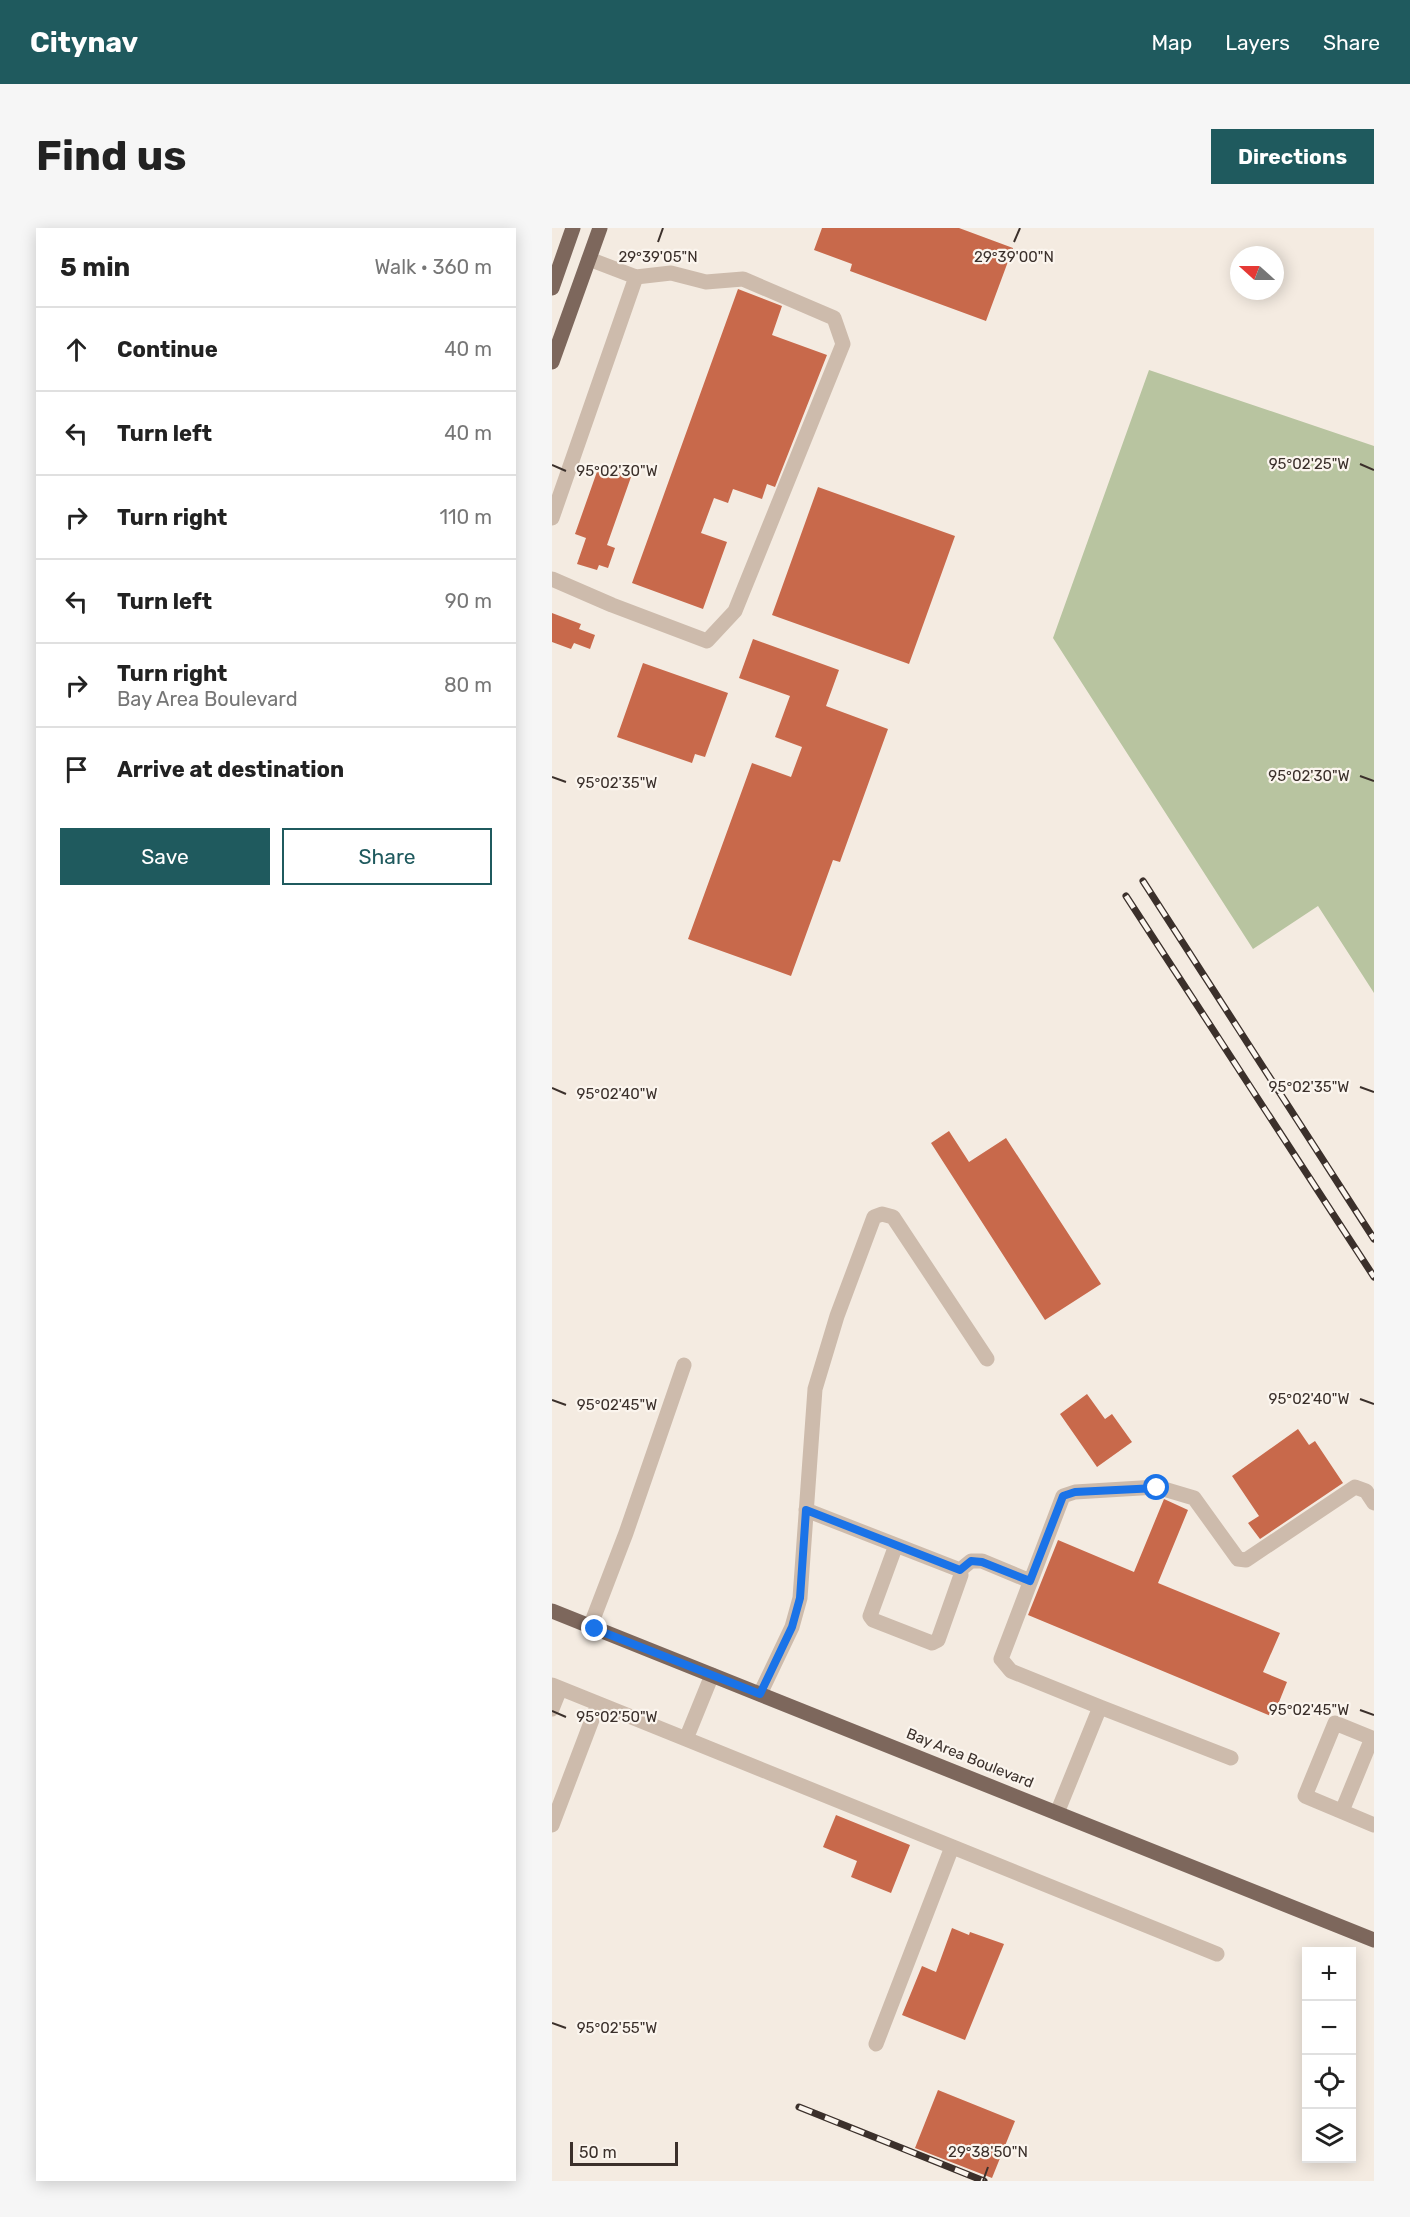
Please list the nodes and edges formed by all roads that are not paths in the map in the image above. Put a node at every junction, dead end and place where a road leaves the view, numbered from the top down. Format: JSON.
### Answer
{"nodes":[{"id":1,"x":573,"y":228,"type":"edge"},
{"id":2,"x":600,"y":228,"type":"edge"},
{"id":3,"x":589,"y":259,"type":"junction"},
{"id":4,"x":636,"y":277,"type":"junction"},
{"id":5,"x":552,"y":288,"type":"edge"},
{"id":6,"x":552,"y":362,"type":"edge"},
{"id":7,"x":552,"y":518,"type":"edge"},
{"id":8,"x":552,"y":579,"type":"edge"},
{"id":9,"x":987,"y":1359,"type":"dead end"},
{"id":10,"x":684,"y":1365,"type":"dead end"},
{"id":11,"x":1374,"y":1503,"type":"edge"},
{"id":12,"x":806,"y":1510,"type":"junction"},
{"id":13,"x":896,"y":1545,"type":"junction"},
{"id":14,"x":960,"y":1570,"type":"junction"},
{"id":15,"x":1030,"y":1581,"type":"junction"},
{"id":16,"x":552,"y":1611,"type":"edge"},
{"id":17,"x":590,"y":1627,"type":"junction"},
{"id":18,"x":712,"y":1675,"type":"junction"},
{"id":19,"x":556,"y":1687,"type":"edge"},
{"id":20,"x":760,"y":1694,"type":"junction"},
{"id":21,"x":598,"y":1704,"type":"junction"},
{"id":22,"x":1100,"y":1707,"type":"junction"},
{"id":23,"x":552,"y":1709,"type":"edge"},
{"id":24,"x":686,"y":1739,"type":"junction"},
{"id":25,"x":1232,"y":1758,"type":"dead end"},
{"id":26,"x":1342,"y":1811,"type":"junction"},
{"id":27,"x":1057,"y":1813,"type":"junction"},
{"id":28,"x":552,"y":1825,"type":"edge"},
{"id":29,"x":1374,"y":1825,"type":"edge"},
{"id":30,"x":952,"y":1847,"type":"junction"},
{"id":31,"x":1374,"y":1940,"type":"edge"},
{"id":32,"x":1217,"y":1954,"type":"dead end"},
{"id":33,"x":876,"y":2044,"type":"dead end"}],
"edges":[{"from":1,"to":5,"type":"main road"},
{"from":2,"to":3,"type":"main road"},
{"from":3,"to":4,"type":"lane"},
{"from":3,"to":6,"type":"main road"},
{"from":4,"to":7,"type":"lane"},
{"from":4,"to":8,"type":"lane"},
{"from":9,"to":12,"type":"lane"},
{"from":10,"to":17,"type":"lane"},
{"from":11,"to":15,"type":"lane"},
{"from":12,"to":13,"type":"lane"},
{"from":12,"to":20,"type":"lane"},
{"from":13,"to":14,"type":"lane"},
{"from":13,"to":14,"type":"lane"},
{"from":14,"to":15,"type":"lane"},
{"from":15,"to":22,"type":"lane"},
{"from":16,"to":17,"type":"main road","name":"Bay Area Boulevard"},
{"from":17,"to":18,"type":"main road","name":"Bay Area Boulevard"},
{"from":18,"to":20,"type":"main road","name":"Bay Area Boulevard"},
{"from":18,"to":24,"type":"lane"},
{"from":19,"to":21,"type":"lane"},
{"from":19,"to":23,"type":"lane"},
{"from":20,"to":27,"type":"main road","name":"Bay Area Boulevard"},
{"from":21,"to":24,"type":"lane"},
{"from":21,"to":28,"type":"lane"},
{"from":22,"to":25,"type":"lane"},
{"from":22,"to":27,"type":"lane"},
{"from":24,"to":30,"type":"lane"},
{"from":26,"to":26,"type":"lane"},
{"from":26,"to":29,"type":"lane"},
{"from":27,"to":31,"type":"main road","name":"Bay Area Boulevard"},
{"from":30,"to":32,"type":"lane"},
{"from":30,"to":33,"type":"lane"}]}
